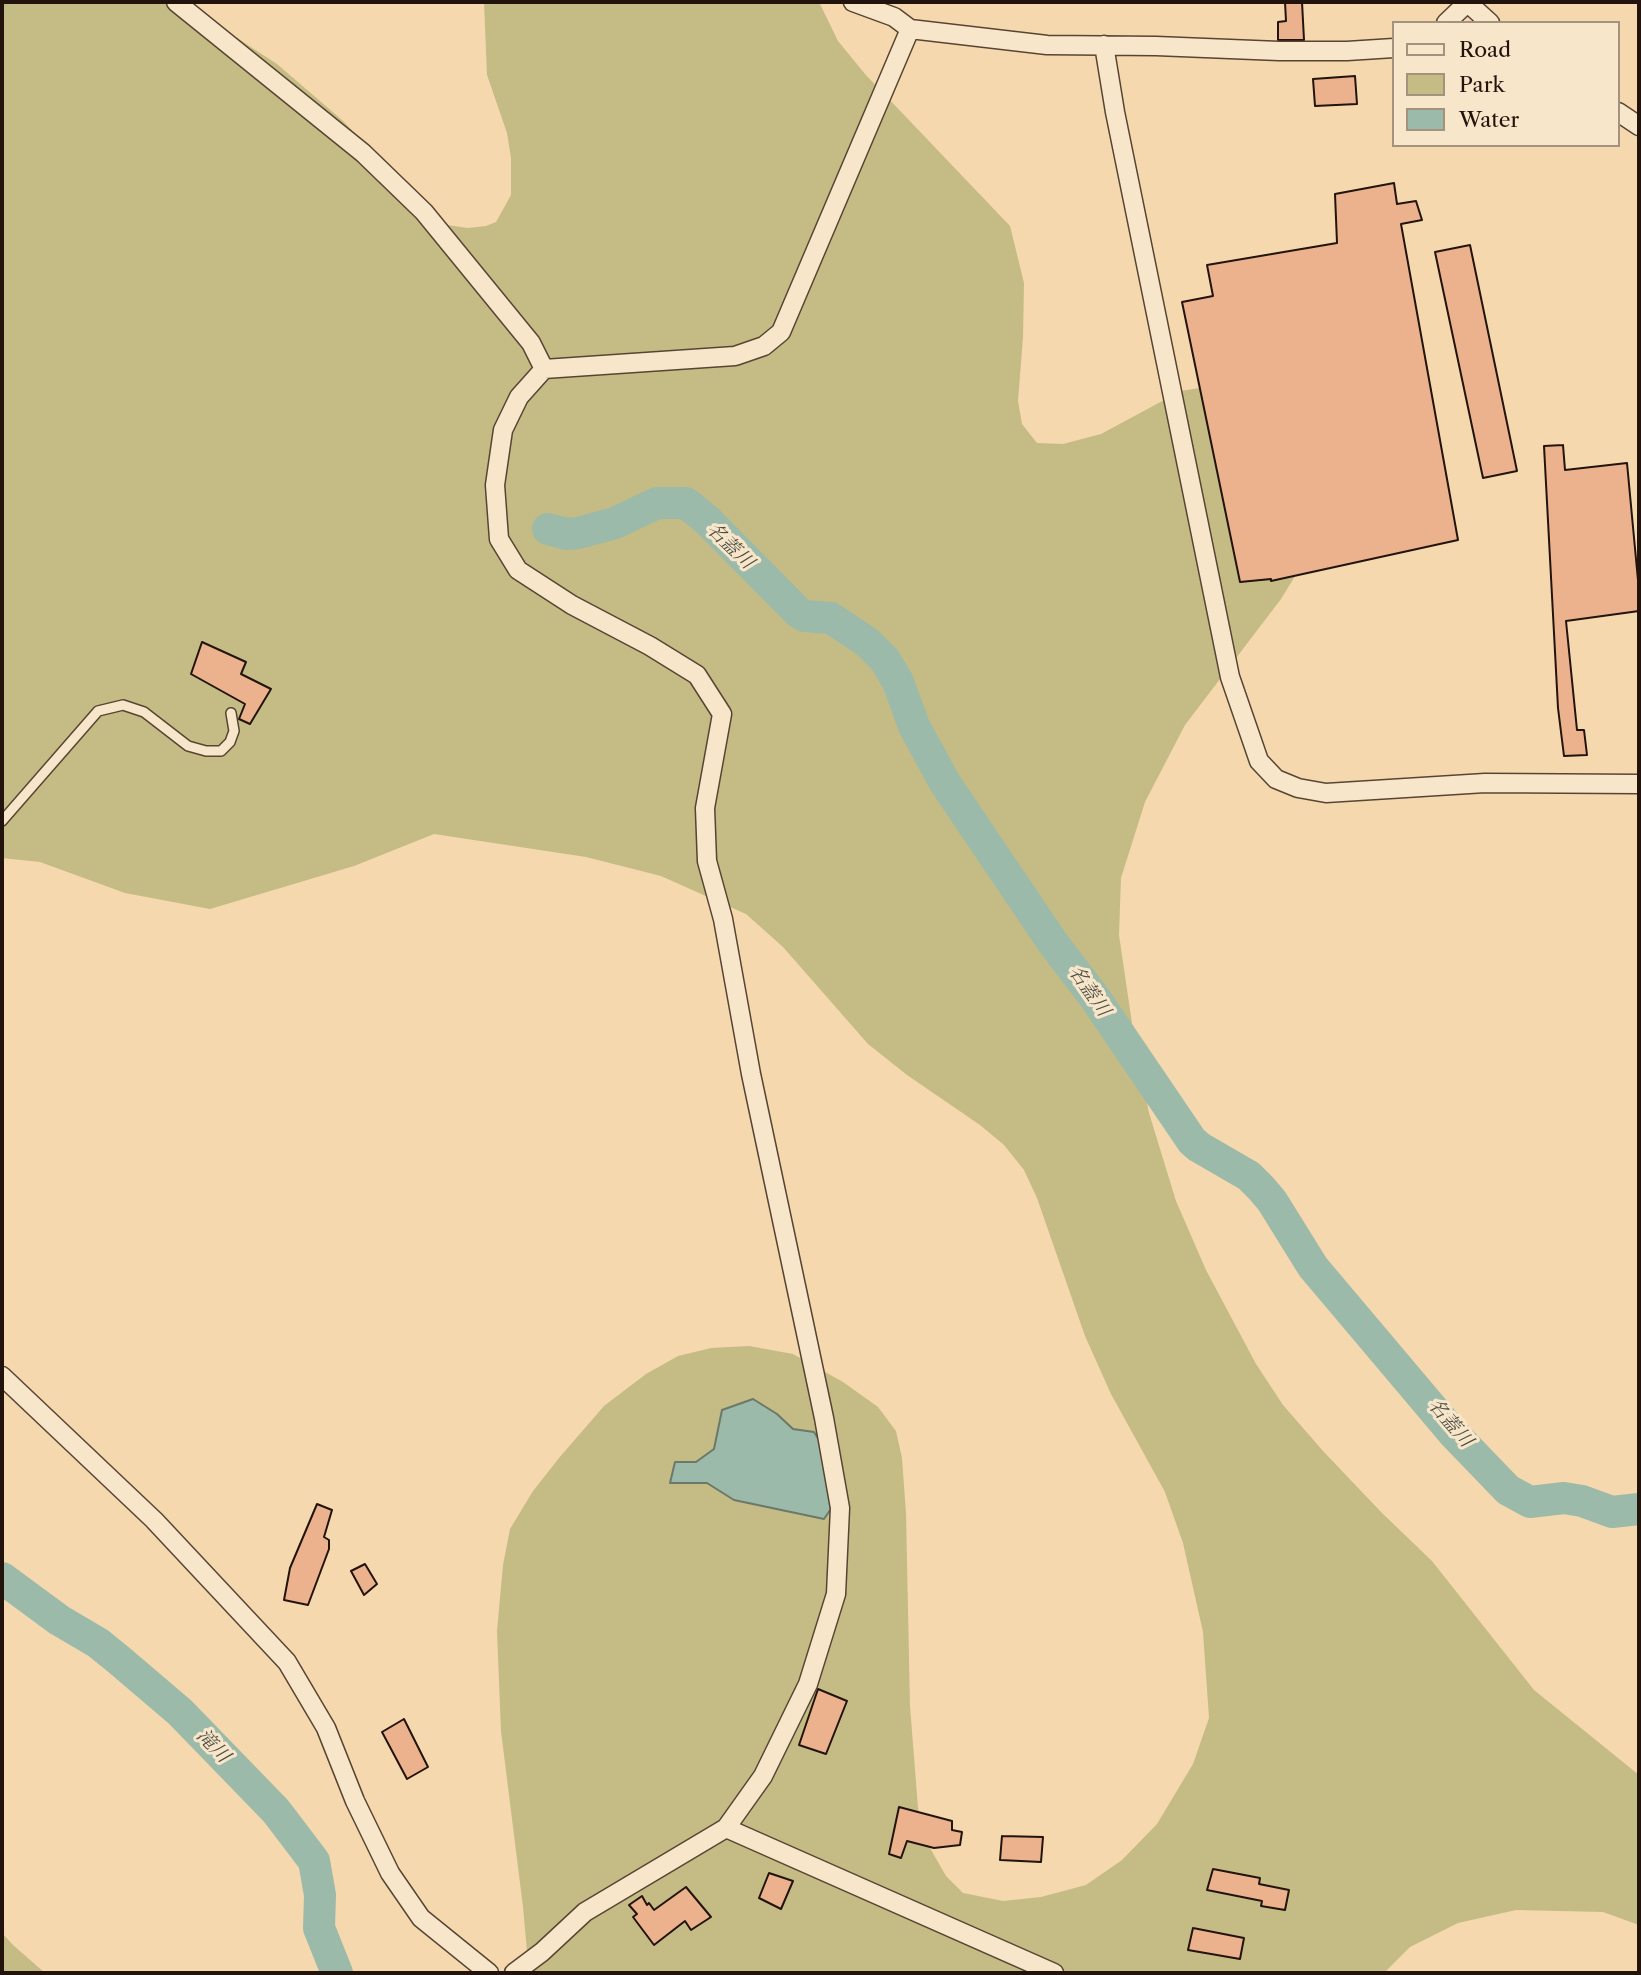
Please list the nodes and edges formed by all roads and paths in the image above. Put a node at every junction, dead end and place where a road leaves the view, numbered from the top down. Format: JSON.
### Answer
{"nodes":[{"id":1,"x":176,"y":2,"type":"edge"},
{"id":2,"x":853,"y":2,"type":"edge"},
{"id":3,"x":1467,"y":2,"type":"edge"},
{"id":4,"x":1448,"y":21,"type":"edge"},
{"id":5,"x":1488,"y":21,"type":"edge"},
{"id":6,"x":910,"y":29,"type":"junction"},
{"id":7,"x":1104,"y":45,"type":"junction"},
{"id":8,"x":1392,"y":48,"type":"edge"},
{"id":9,"x":1620,"y":113,"type":"edge"},
{"id":10,"x":1639,"y":127,"type":"edge"},
{"id":11,"x":544,"y":369,"type":"junction"},
{"id":12,"x":231,"y":713,"type":"dead end"},
{"id":13,"x":1639,"y":784,"type":"edge"},
{"id":14,"x":2,"y":821,"type":"edge"},
{"id":15,"x":2,"y":1376,"type":"edge"},
{"id":16,"x":726,"y":1828,"type":"junction"},
{"id":17,"x":489,"y":1973,"type":"edge"},
{"id":18,"x":514,"y":1973,"type":"edge"},
{"id":19,"x":1054,"y":1973,"type":"edge"}],
"edges":[{"from":1,"to":11,"type":"street"},
{"from":2,"to":6,"type":"street"},
{"from":3,"to":4,"type":"street"},
{"from":3,"to":5,"type":"street"},
{"from":6,"to":7,"type":"street"},
{"from":6,"to":11,"type":"street"},
{"from":7,"to":8,"type":"street"},
{"from":7,"to":13,"type":"street"},
{"from":9,"to":10,"type":"street"},
{"from":11,"to":16,"type":"street"},
{"from":12,"to":14,"type":"lane"},
{"from":15,"to":17,"type":"street"},
{"from":16,"to":18,"type":"street"},
{"from":16,"to":19,"type":"street"}]}
